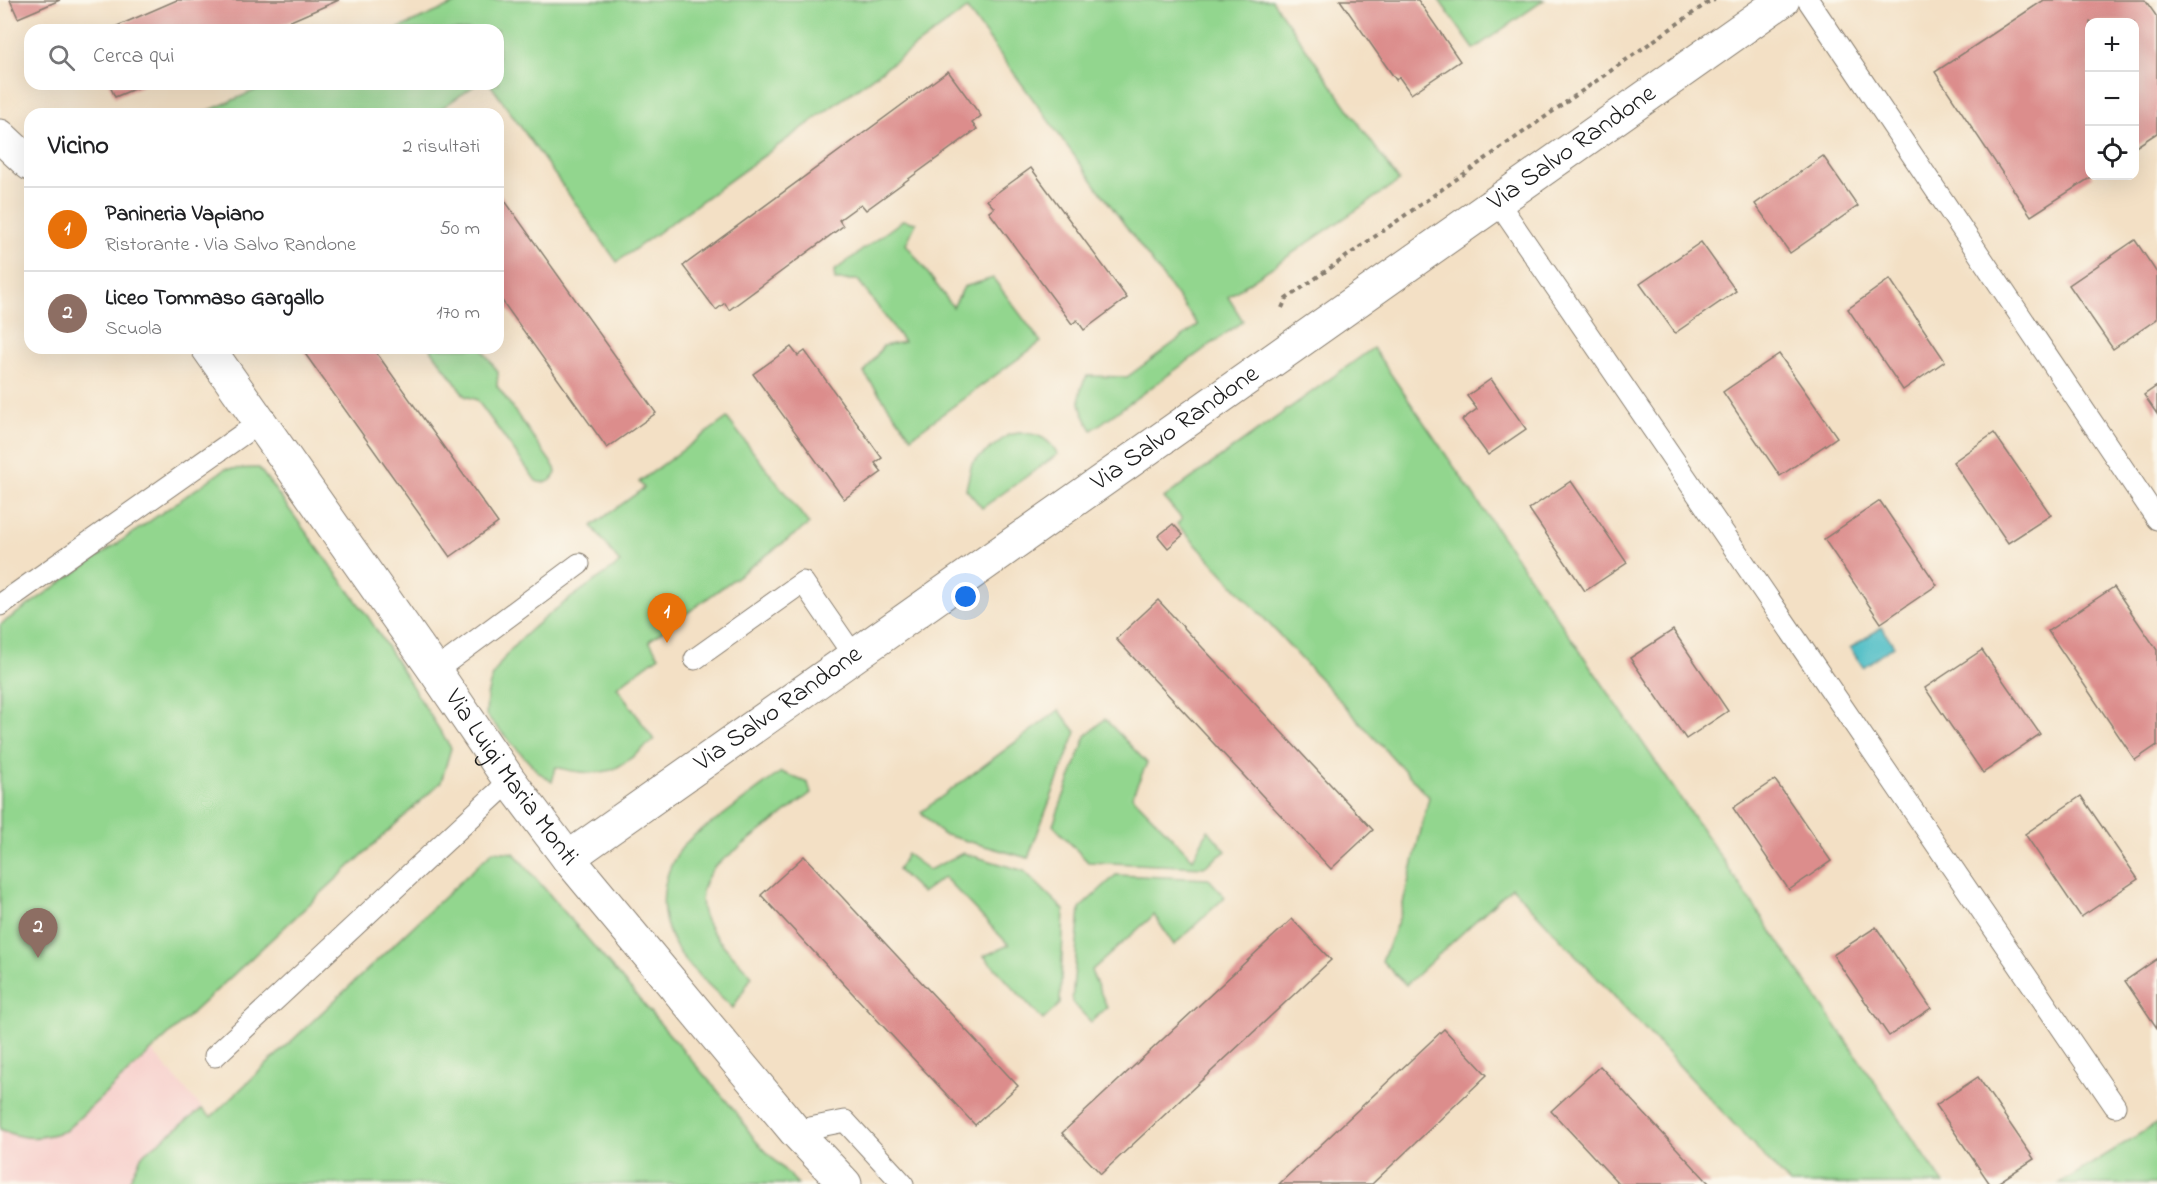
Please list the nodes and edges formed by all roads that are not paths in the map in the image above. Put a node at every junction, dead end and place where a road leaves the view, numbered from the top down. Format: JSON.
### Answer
{"nodes":[{"id":1,"x":1783,"y":0,"type":"edge"},
{"id":2,"x":1808,"y":0,"type":"edge"},
{"id":3,"x":0,"y":135,"type":"edge"},
{"id":4,"x":24,"y":158,"type":"edge"},
{"id":5,"x":1497,"y":201,"type":"junction"},
{"id":6,"x":211,"y":354,"type":"edge"},
{"id":7,"x":260,"y":422,"type":"junction"},
{"id":8,"x":2157,"y":519,"type":"edge"},
{"id":9,"x":579,"y":564,"type":"dead end"},
{"id":10,"x":0,"y":605,"type":"edge"},
{"id":11,"x":854,"y":656,"type":"junction"},
{"id":12,"x":695,"y":659,"type":"dead end"},
{"id":13,"x":435,"y":670,"type":"junction"},
{"id":14,"x":510,"y":781,"type":"junction"},
{"id":15,"x":568,"y":858,"type":"junction"},
{"id":16,"x":215,"y":1056,"type":"dead end"},
{"id":17,"x":2115,"y":1106,"type":"dead end"},
{"id":18,"x":795,"y":1131,"type":"junction"},
{"id":19,"x":845,"y":1184,"type":"edge"},
{"id":20,"x":903,"y":1184,"type":"edge"}],
"edges":[{"from":1,"to":5,"type":"street","name":"Via Salvo Randone"},
{"from":2,"to":8,"type":"lane"},
{"from":3,"to":4,"type":"street"},
{"from":5,"to":11,"type":"street","name":"Via Salvo Randone"},
{"from":5,"to":17,"type":"lane"},
{"from":6,"to":7,"type":"street","name":"Via Luigi Maria Monti"},
{"from":7,"to":10,"type":"lane"},
{"from":7,"to":13,"type":"street","name":"Via Luigi Maria Monti"},
{"from":9,"to":13,"type":"lane"},
{"from":11,"to":12,"type":"lane"},
{"from":11,"to":15,"type":"street","name":"Via Salvo Randone"},
{"from":13,"to":14,"type":"street","name":"Via Luigi Maria Monti"},
{"from":14,"to":15,"type":"street","name":"Via Luigi Maria Monti"},
{"from":14,"to":16,"type":"lane"},
{"from":15,"to":18,"type":"street","name":"Via Luigi Maria Monti"},
{"from":18,"to":19,"type":"street","name":"Via Luigi Maria Monti"},
{"from":18,"to":20,"type":"lane"}]}
